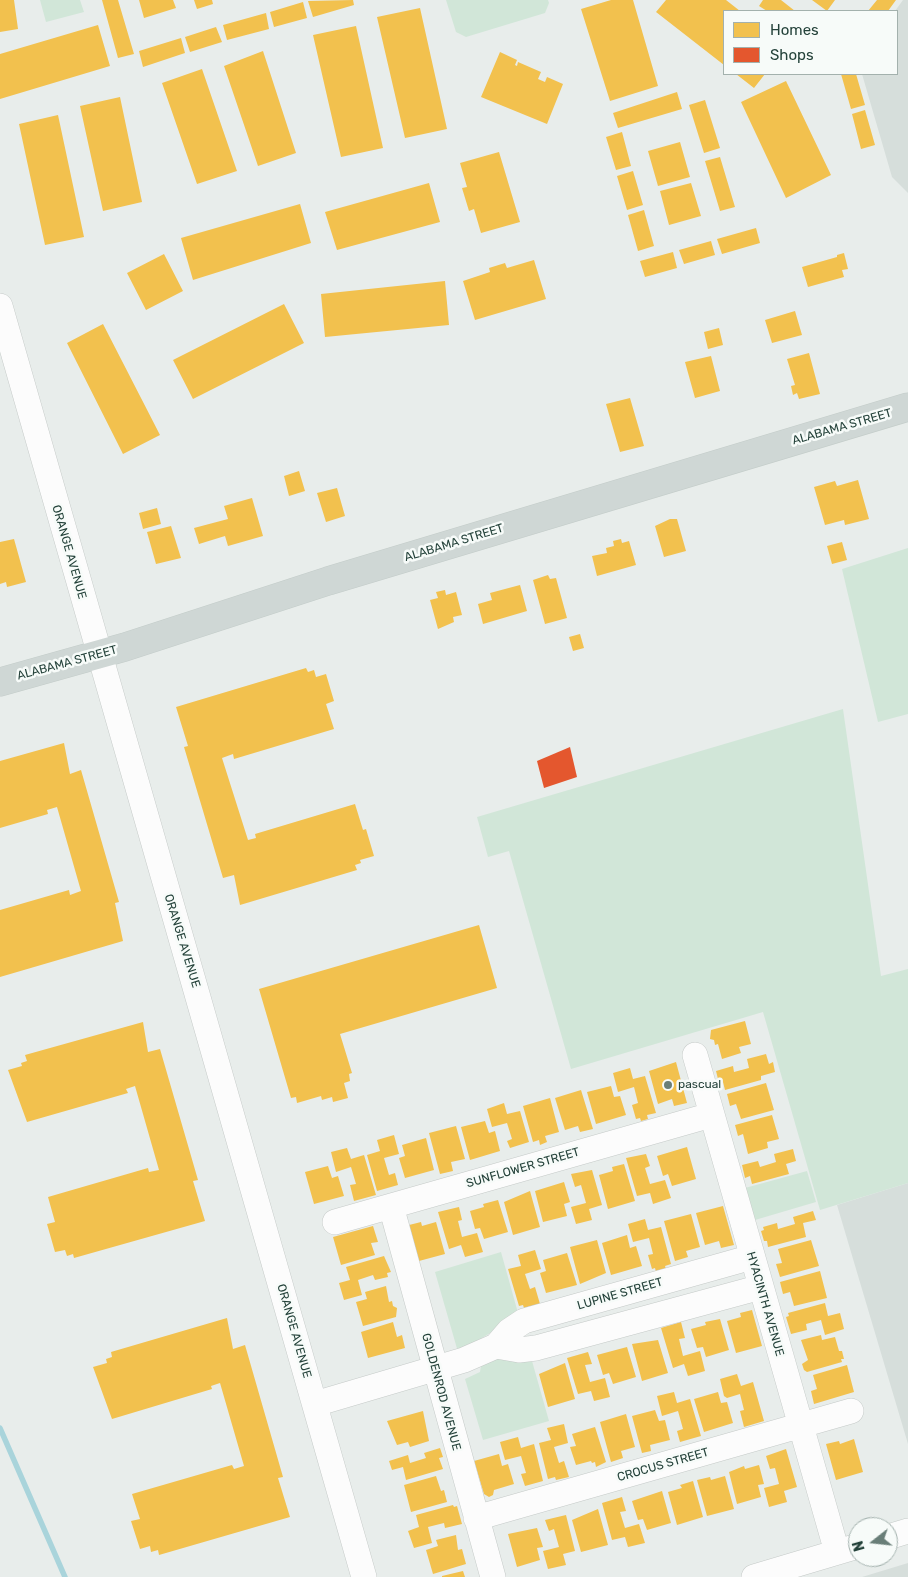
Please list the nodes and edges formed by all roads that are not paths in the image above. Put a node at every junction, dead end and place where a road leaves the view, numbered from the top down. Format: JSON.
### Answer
{"nodes":[{"id":1,"x":0,"y":306,"type":"edge"},
{"id":2,"x":908,"y":408,"type":"edge"},
{"id":3,"x":98,"y":654,"type":"junction"},
{"id":4,"x":0,"y":682,"type":"edge"},
{"id":5,"x":695,"y":1055,"type":"dead end"},
{"id":6,"x":711,"y":1115,"type":"junction"},
{"id":7,"x":391,"y":1206,"type":"junction"},
{"id":8,"x":335,"y":1222,"type":"dead end"},
{"id":9,"x":752,"y":1257,"type":"junction"},
{"id":10,"x":761,"y":1286,"type":"junction"},
{"id":11,"x":496,"y":1346,"type":"junction"},
{"id":12,"x":435,"y":1369,"type":"junction"},
{"id":13,"x":314,"y":1404,"type":"junction"},
{"id":14,"x":851,"y":1411,"type":"dead end"},
{"id":15,"x":800,"y":1426,"type":"junction"},
{"id":16,"x":476,"y":1518,"type":"junction"},
{"id":17,"x":848,"y":1549,"type":"edge"},
{"id":18,"x":364,"y":1577,"type":"edge"},
{"id":19,"x":493,"y":1577,"type":"edge"},
{"id":20,"x":754,"y":1577,"type":"edge"}],
"edges":[{"from":1,"to":3,"type":"street","name":"ORANGE AVENUE"},
{"from":2,"to":3,"type":"main road","name":"ALABAMA STREET"},
{"from":3,"to":4,"type":"main road","name":"ALABAMA STREET"},
{"from":3,"to":13,"type":"street","name":"ORANGE AVENUE"},
{"from":5,"to":6,"type":"street","name":"HYACINTH AVENUE"},
{"from":6,"to":7,"type":"street","name":"SUNFLOWER STREET"},
{"from":6,"to":9,"type":"street","name":"HYACINTH AVENUE"},
{"from":7,"to":8,"type":"street","name":"SUNFLOWER STREET"},
{"from":7,"to":12,"type":"street","name":"GOLDENROD AVENUE"},
{"from":9,"to":10,"type":"street","name":"HYACINTH AVENUE"},
{"from":9,"to":11,"type":"street","name":"LUPINE STREET"},
{"from":10,"to":11,"type":"street"},
{"from":10,"to":15,"type":"street","name":"HYACINTH AVENUE"},
{"from":11,"to":12,"type":"street","name":"LUPINE STREET"},
{"from":12,"to":13,"type":"street","name":"LUPINE STREET"},
{"from":12,"to":16,"type":"street","name":"GOLDENROD AVENUE"},
{"from":13,"to":18,"type":"street","name":"ORANGE AVENUE"},
{"from":14,"to":15,"type":"street","name":"CROCUS STREET"},
{"from":15,"to":16,"type":"street","name":"CROCUS STREET"},
{"from":15,"to":17,"type":"street","name":"HYACINTH AVENUE"},
{"from":16,"to":19,"type":"street","name":"GOLDENROD AVENUE"},
{"from":17,"to":20,"type":"street"}]}
